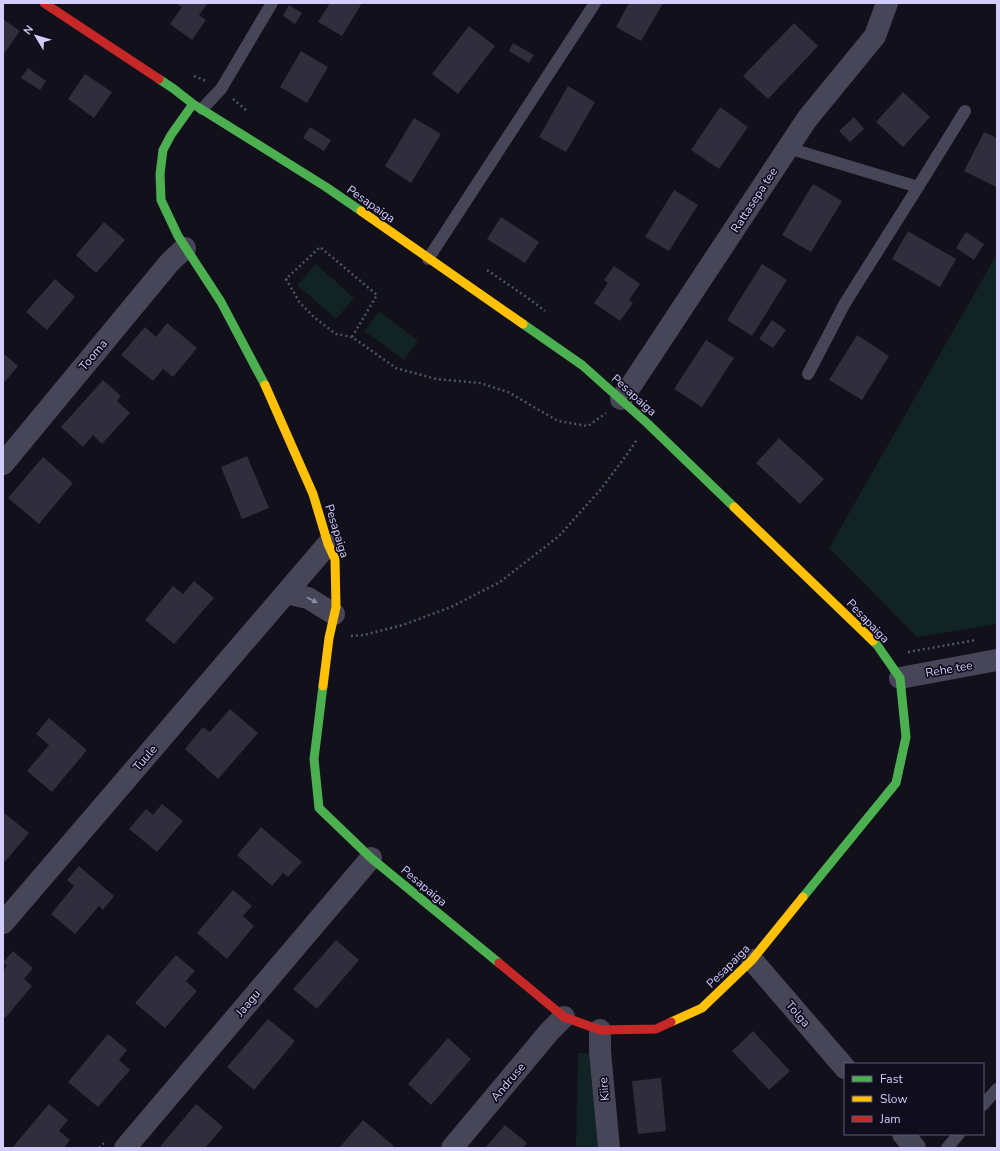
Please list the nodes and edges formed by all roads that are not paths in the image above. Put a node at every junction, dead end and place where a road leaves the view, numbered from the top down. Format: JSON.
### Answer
{"nodes":[{"id":1,"x":44,"y":3,"type":"edge"},
{"id":2,"x":272,"y":3,"type":"edge"},
{"id":3,"x":595,"y":3,"type":"edge"},
{"id":4,"x":887,"y":3,"type":"edge"},
{"id":5,"x":198,"y":107,"type":"junction"},
{"id":6,"x":965,"y":111,"type":"dead end"},
{"id":7,"x":788,"y":148,"type":"junction"},
{"id":8,"x":918,"y":187,"type":"junction"},
{"id":9,"x":185,"y":248,"type":"junction"},
{"id":10,"x":428,"y":259,"type":"junction"},
{"id":11,"x":808,"y":374,"type":"dead end"},
{"id":12,"x":621,"y":399,"type":"junction"},
{"id":13,"x":3,"y":464,"type":"edge"},
{"id":14,"x":328,"y":544,"type":"junction"},
{"id":15,"x":286,"y":594,"type":"junction"},
{"id":16,"x":334,"y":614,"type":"junction"},
{"id":17,"x":997,"y":660,"type":"edge"},
{"id":18,"x":900,"y":678,"type":"junction"},
{"id":19,"x":371,"y":858,"type":"junction"},
{"id":20,"x":3,"y":923,"type":"edge"},
{"id":21,"x":752,"y":960,"type":"junction"},
{"id":22,"x":564,"y":1017,"type":"junction"},
{"id":23,"x":600,"y":1030,"type":"junction"},
{"id":24,"x":844,"y":1067,"type":"edge"},
{"id":25,"x":997,"y":1089,"type":"edge"},
{"id":26,"x":984,"y":1104,"type":"edge"},
{"id":27,"x":904,"y":1135,"type":"edge"},
{"id":28,"x":958,"y":1135,"type":"edge"},
{"id":29,"x":125,"y":1148,"type":"edge"},
{"id":30,"x":452,"y":1148,"type":"edge"},
{"id":31,"x":609,"y":1148,"type":"edge"},
{"id":32,"x":915,"y":1148,"type":"edge"},
{"id":33,"x":947,"y":1148,"type":"edge"}],
"edges":[{"from":1,"to":5,"type":"street","name":"Pesapaiga"},
{"from":2,"to":5,"type":"lane"},
{"from":3,"to":10,"type":"lane"},
{"from":4,"to":7,"type":"street","name":"Rattasepa tee"},
{"from":5,"to":9,"type":"street","name":"Pesapaiga"},
{"from":5,"to":10,"type":"street","name":"Pesapaiga"},
{"from":6,"to":8,"type":"lane"},
{"from":7,"to":8,"type":"lane"},
{"from":7,"to":12,"type":"street","name":"Rattasepa tee"},
{"from":8,"to":11,"type":"lane"},
{"from":9,"to":13,"type":"street","name":"Tooma"},
{"from":9,"to":14,"type":"street","name":"Pesapaiga"},
{"from":10,"to":12,"type":"street","name":"Pesapaiga"},
{"from":12,"to":18,"type":"street","name":"Pesapaiga"},
{"from":14,"to":15,"type":"street","name":"Tuule"},
{"from":14,"to":16,"type":"street","name":"Pesapaiga"},
{"from":15,"to":16,"type":"street","one_way":true},
{"from":15,"to":20,"type":"street","name":"Tuule"},
{"from":16,"to":19,"type":"street","name":"Pesapaiga"},
{"from":17,"to":18,"type":"street","name":"Rehe tee"},
{"from":18,"to":21,"type":"street","name":"Pesapaiga"},
{"from":19,"to":22,"type":"street","name":"Pesapaiga"},
{"from":19,"to":29,"type":"street","name":"Jaagu"},
{"from":21,"to":23,"type":"street","name":"Pesapaiga"},
{"from":21,"to":24,"type":"street","name":"Tolga"},
{"from":22,"to":23,"type":"street","name":"Pesapaiga"},
{"from":22,"to":30,"type":"street","name":"Andruse"},
{"from":23,"to":31,"type":"street","name":"Kiire"},
{"from":25,"to":26,"type":"lane"},
{"from":27,"to":32,"type":"street"},
{"from":28,"to":33,"type":"lane"}]}
